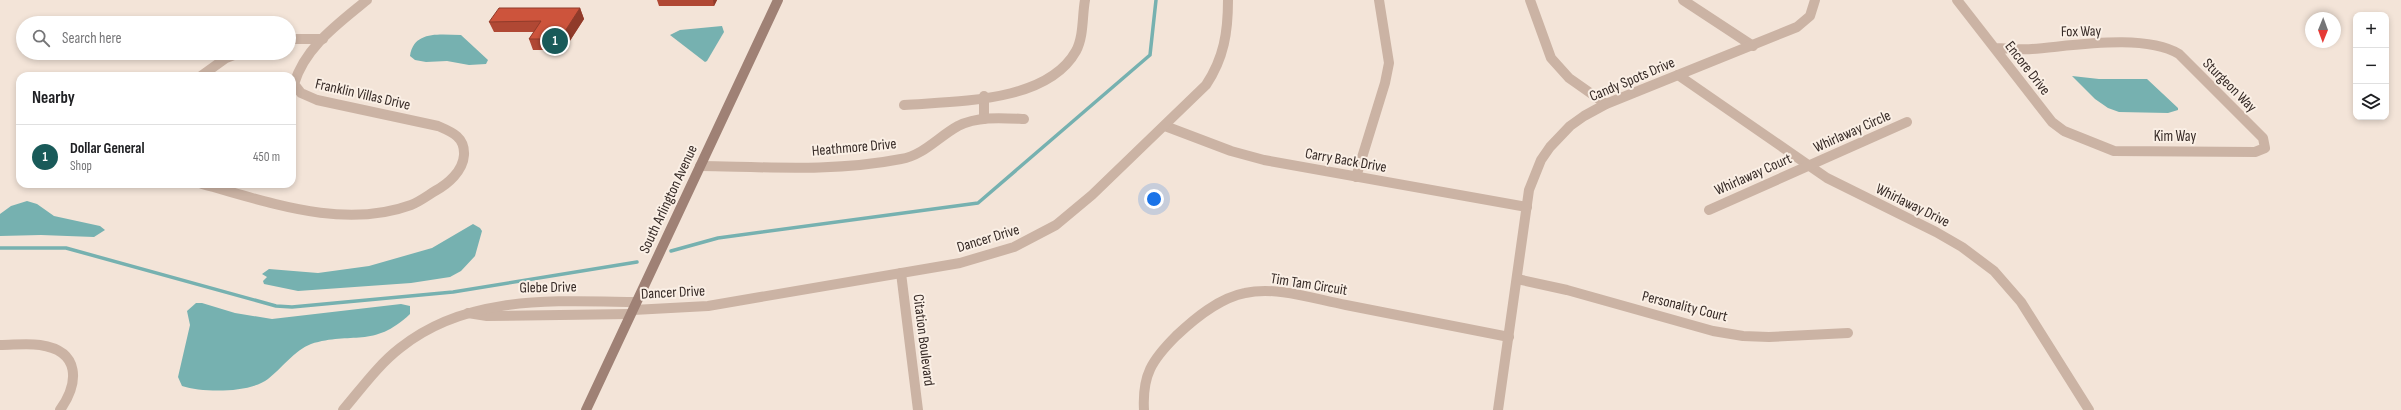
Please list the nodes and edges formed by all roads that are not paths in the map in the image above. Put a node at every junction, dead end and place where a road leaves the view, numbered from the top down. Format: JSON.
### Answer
{"nodes":[{"id":1,"x":366,"y":0,"type":"edge"},
{"id":2,"x":778,"y":0,"type":"edge"},
{"id":3,"x":1085,"y":0,"type":"edge"},
{"id":4,"x":1228,"y":0,"type":"edge"},
{"id":5,"x":1379,"y":0,"type":"edge"},
{"id":6,"x":1530,"y":0,"type":"edge"},
{"id":7,"x":1683,"y":0,"type":"edge"},
{"id":8,"x":1815,"y":0,"type":"edge"},
{"id":9,"x":1957,"y":0,"type":"edge"},
{"id":10,"x":296,"y":39,"type":"edge"},
{"id":11,"x":323,"y":39,"type":"junction"},
{"id":12,"x":1753,"y":46,"type":"junction"},
{"id":13,"x":2167,"y":47,"type":"joint"},
{"id":14,"x":1995,"y":48,"type":"junction"},
{"id":15,"x":223,"y":60,"type":"edge"},
{"id":16,"x":207,"y":72,"type":"edge"},
{"id":17,"x":296,"y":73,"type":"edge"},
{"id":18,"x":1678,"y":75,"type":"junction"},
{"id":19,"x":296,"y":87,"type":"edge"},
{"id":20,"x":984,"y":96,"type":"junction"},
{"id":21,"x":1606,"y":104,"type":"junction"},
{"id":22,"x":904,"y":105,"type":"dead end"},
{"id":23,"x":984,"y":119,"type":"junction"},
{"id":24,"x":1024,"y":119,"type":"dead end"},
{"id":25,"x":1907,"y":122,"type":"dead end"},
{"id":26,"x":1165,"y":126,"type":"junction"},
{"id":27,"x":2085,"y":141,"type":"joint"},
{"id":28,"x":2265,"y":148,"type":"joint"},
{"id":29,"x":1809,"y":165,"type":"junction"},
{"id":30,"x":700,"y":166,"type":"junction"},
{"id":31,"x":1356,"y":177,"type":"junction"},
{"id":32,"x":219,"y":188,"type":"edge"},
{"id":33,"x":1527,"y":208,"type":"junction"},
{"id":34,"x":1709,"y":210,"type":"dead end"},
{"id":35,"x":901,"y":273,"type":"junction"},
{"id":36,"x":1517,"y":279,"type":"junction"},
{"id":37,"x":633,"y":309,"type":"junction"},
{"id":38,"x":1848,"y":333,"type":"dead end"},
{"id":39,"x":1509,"y":336,"type":"junction"},
{"id":40,"x":0,"y":345,"type":"edge"},
{"id":41,"x":60,"y":410,"type":"edge"},
{"id":42,"x":343,"y":410,"type":"edge"},
{"id":43,"x":586,"y":410,"type":"edge"},
{"id":44,"x":918,"y":410,"type":"edge"},
{"id":45,"x":1144,"y":410,"type":"edge"},
{"id":46,"x":1498,"y":410,"type":"edge"},
{"id":47,"x":2089,"y":410,"type":"edge"}],
"edges":[{"from":1,"to":11,"type":"street","name":"Franklin Villas Drive"},
{"from":2,"to":30,"type":"main road","name":"South Arlington Avenue"},
{"from":3,"to":20,"type":"street"},
{"from":4,"to":26,"type":"street","name":"Dancer Drive"},
{"from":5,"to":31,"type":"street"},
{"from":6,"to":21,"type":"street"},
{"from":7,"to":12,"type":"street"},
{"from":8,"to":12,"type":"street","name":"Candy Spots Drive"},
{"from":9,"to":14,"type":"street","name":"Encore Drive"},
{"from":10,"to":11,"type":"street"},
{"from":11,"to":17,"type":"street","name":"Franklin Villas Drive"},
{"from":12,"to":18,"type":"street","name":"Candy Spots Drive"},
{"from":13,"to":14,"type":"street","name":"Fox Way"},
{"from":13,"to":28,"type":"street","name":"Sturgeon Way"},
{"from":14,"to":27,"type":"street","name":"Encore Drive"},
{"from":15,"to":16,"type":"street"},
{"from":18,"to":21,"type":"street","name":"Candy Spots Drive"},
{"from":18,"to":29,"type":"street","name":"Whirlaway Drive"},
{"from":19,"to":32,"type":"street","name":"Franklin Villas Drive"},
{"from":20,"to":22,"type":"street"},
{"from":20,"to":23,"type":"street"},
{"from":21,"to":33,"type":"street","name":"Candy Spots Drive"},
{"from":23,"to":24,"type":"street","name":"Heathmore Drive"},
{"from":23,"to":30,"type":"street","name":"Heathmore Drive"},
{"from":25,"to":29,"type":"street","name":"Whirlaway Circle"},
{"from":26,"to":31,"type":"street","name":"Carry Back Drive"},
{"from":26,"to":35,"type":"street","name":"Dancer Drive"},
{"from":27,"to":28,"type":"street","name":"Kim Way"},
{"from":29,"to":34,"type":"street","name":"Whirlaway Court"},
{"from":29,"to":47,"type":"street","name":"Whirlaway Drive"},
{"from":30,"to":37,"type":"main road","name":"South Arlington Avenue"},
{"from":31,"to":33,"type":"street","name":"Carry Back Drive"},
{"from":33,"to":36,"type":"street","name":"Candy Spots Drive"},
{"from":35,"to":37,"type":"street","name":"Dancer Drive"},
{"from":35,"to":44,"type":"street","name":"Citation Boulevard"},
{"from":36,"to":38,"type":"street","name":"Personality Court"},
{"from":36,"to":39,"type":"street","name":"Candy Spots Drive"},
{"from":37,"to":42,"type":"street","name":"Glebe Drive"},
{"from":37,"to":43,"type":"main road","name":"South Arlington Avenue"},
{"from":39,"to":45,"type":"street","name":"Tim Tam Circuit"},
{"from":39,"to":46,"type":"street","name":"Candy Spots Drive"},
{"from":40,"to":41,"type":"street"}]}
